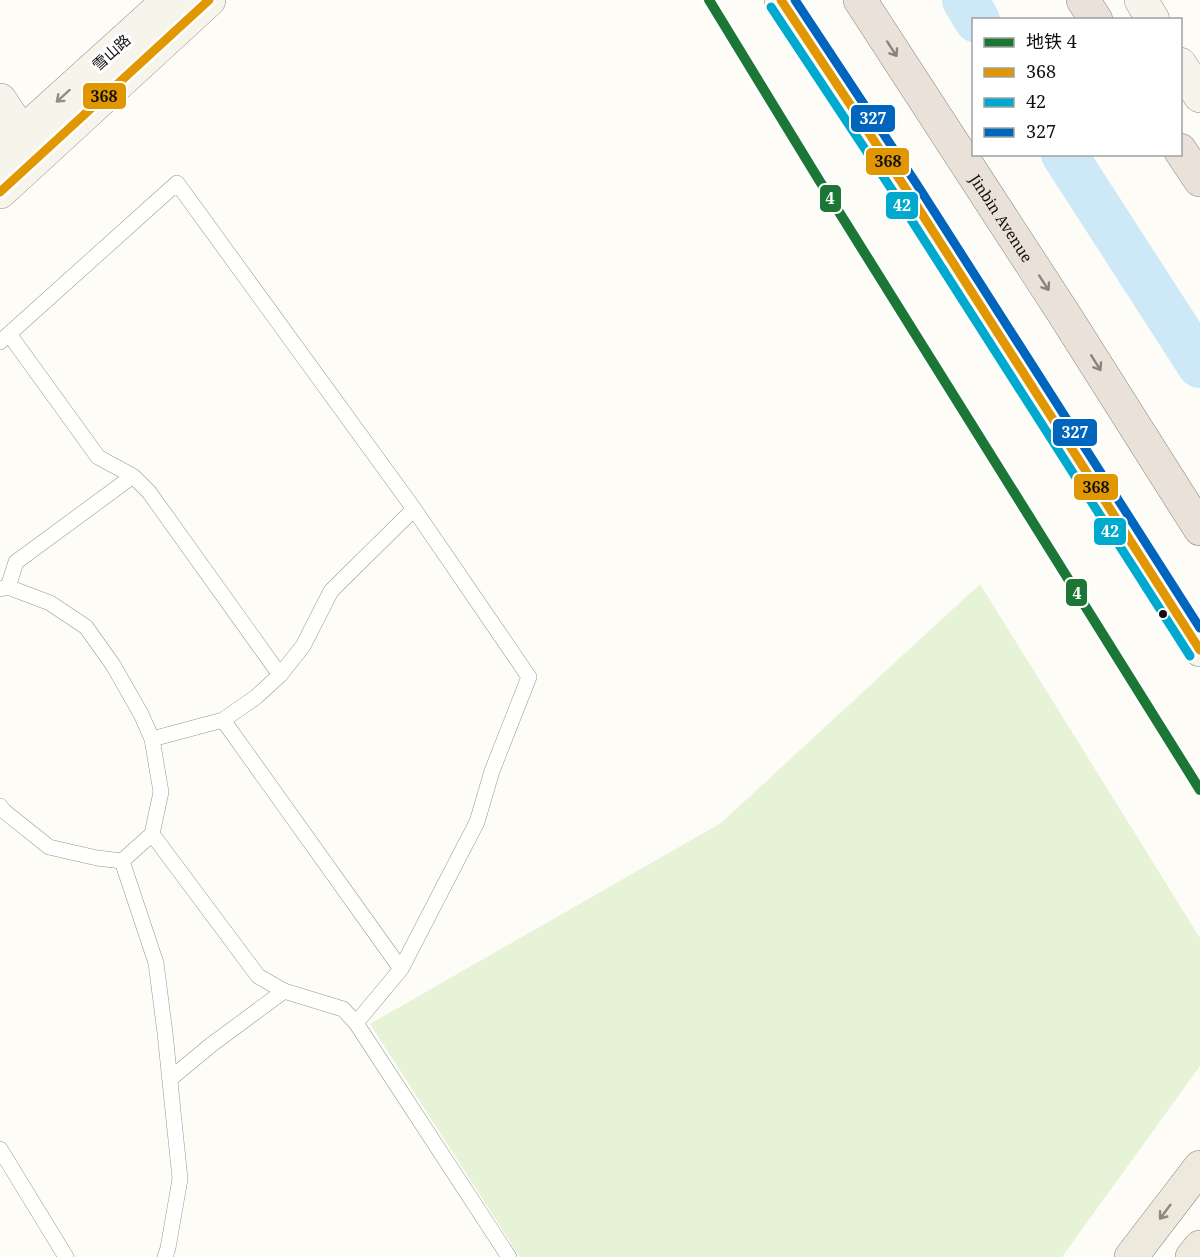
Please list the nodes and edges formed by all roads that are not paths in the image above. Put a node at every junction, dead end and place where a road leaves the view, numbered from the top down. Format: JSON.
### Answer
{"nodes":[{"id":1,"x":169,"y":0,"type":"edge"},
{"id":2,"x":209,"y":0,"type":"edge"},
{"id":3,"x":781,"y":0,"type":"edge"},
{"id":4,"x":860,"y":0,"type":"edge"},
{"id":5,"x":1083,"y":0,"type":"edge"},
{"id":6,"x":1141,"y":0,"type":"edge"},
{"id":7,"x":1095,"y":18,"type":"edge"},
{"id":8,"x":1152,"y":18,"type":"edge"},
{"id":9,"x":1182,"y":67,"type":"edge"},
{"id":10,"x":1200,"y":96,"type":"edge"},
{"id":11,"x":0,"y":100,"type":"edge"},
{"id":12,"x":11,"y":143,"type":"edge"},
{"id":13,"x":1182,"y":153,"type":"edge"},
{"id":14,"x":1200,"y":180,"type":"edge"},
{"id":15,"x":0,"y":192,"type":"edge"},
{"id":16,"x":4,"y":338,"type":"edge"},
{"id":17,"x":133,"y":476,"type":"junction"},
{"id":18,"x":414,"y":508,"type":"junction"},
{"id":19,"x":1200,"y":529,"type":"edge"},
{"id":20,"x":4,"y":588,"type":"edge"},
{"id":21,"x":1200,"y":651,"type":"edge"},
{"id":22,"x":280,"y":675,"type":"junction"},
{"id":23,"x":223,"y":720,"type":"junction"},
{"id":24,"x":152,"y":739,"type":"junction"},
{"id":25,"x":0,"y":806,"type":"edge"},
{"id":26,"x":152,"y":834,"type":"junction"},
{"id":27,"x":122,"y":861,"type":"junction"},
{"id":28,"x":401,"y":969,"type":"junction"},
{"id":29,"x":285,"y":991,"type":"junction"},
{"id":30,"x":356,"y":1023,"type":"junction"},
{"id":31,"x":170,"y":1079,"type":"junction"},
{"id":32,"x":0,"y":1149,"type":"edge"},
{"id":33,"x":1200,"y":1167,"type":"edge"},
{"id":34,"x":1200,"y":1247,"type":"edge"},
{"id":35,"x":66,"y":1257,"type":"edge"},
{"id":36,"x":165,"y":1257,"type":"edge"},
{"id":37,"x":509,"y":1257,"type":"edge"},
{"id":38,"x":1131,"y":1257,"type":"edge"},
{"id":39,"x":1192,"y":1257,"type":"edge"}],
"edges":[{"from":1,"to":12,"type":"main road","name":"雪山路","one_way":true},
{"from":2,"to":15,"type":"main road","name":"雪山路"},
{"from":3,"to":21,"type":"main road"},
{"from":4,"to":19,"type":"highway","name":"Jinbin Avenue","one_way":true},
{"from":5,"to":7,"type":"highway"},
{"from":6,"to":8,"type":"main road"},
{"from":9,"to":10,"type":"main road"},
{"from":11,"to":12,"type":"main road"},
{"from":13,"to":14,"type":"highway"},
{"from":16,"to":17,"type":"lane"},
{"from":16,"to":18,"type":"lane"},
{"from":17,"to":20,"type":"lane"},
{"from":17,"to":22,"type":"lane"},
{"from":18,"to":22,"type":"lane"},
{"from":18,"to":28,"type":"lane"},
{"from":20,"to":24,"type":"lane"},
{"from":22,"to":23,"type":"lane"},
{"from":23,"to":24,"type":"lane"},
{"from":23,"to":28,"type":"lane"},
{"from":24,"to":26,"type":"lane"},
{"from":25,"to":27,"type":"lane"},
{"from":26,"to":27,"type":"lane"},
{"from":26,"to":29,"type":"lane"},
{"from":27,"to":31,"type":"lane"},
{"from":28,"to":30,"type":"lane"},
{"from":29,"to":30,"type":"lane"},
{"from":29,"to":31,"type":"lane"},
{"from":30,"to":37,"type":"lane"},
{"from":31,"to":36,"type":"lane"},
{"from":32,"to":35,"type":"lane"},
{"from":33,"to":38,"type":"main road","one_way":true},
{"from":34,"to":39,"type":"main road"}]}
